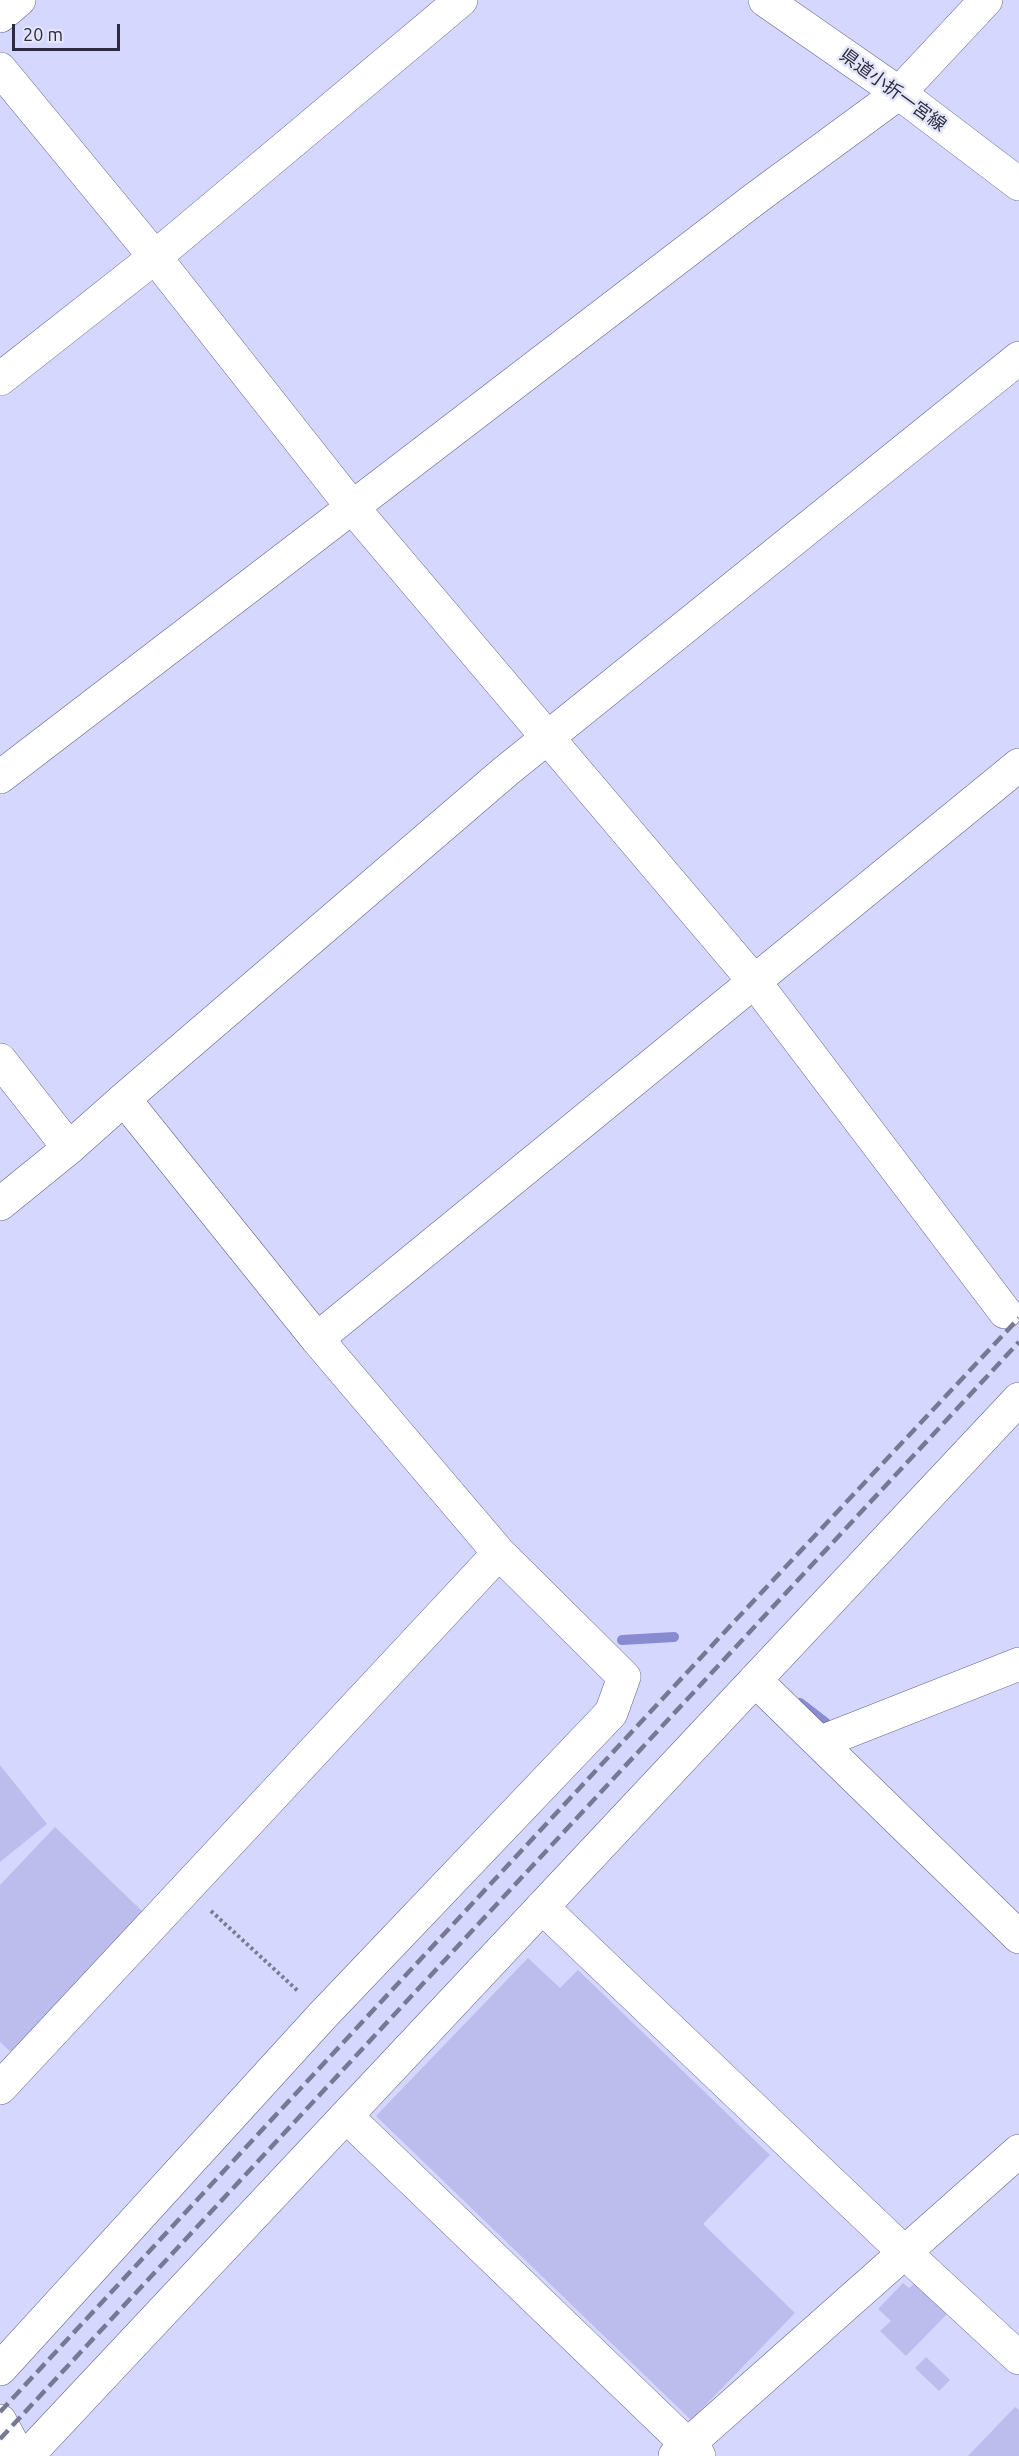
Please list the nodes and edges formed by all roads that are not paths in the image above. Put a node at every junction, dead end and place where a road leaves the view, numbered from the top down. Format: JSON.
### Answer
{"nodes":[{"id":1,"x":19,"y":0,"type":"edge"},
{"id":2,"x":461,"y":0,"type":"edge"},
{"id":3,"x":765,"y":0,"type":"edge"},
{"id":4,"x":986,"y":0,"type":"edge"},
{"id":5,"x":0,"y":16,"type":"edge"},
{"id":6,"x":0,"y":69,"type":"edge"},
{"id":7,"x":899,"y":93,"type":"junction"},
{"id":8,"x":1019,"y":184,"type":"edge"},
{"id":9,"x":155,"y":257,"type":"junction"},
{"id":10,"x":1019,"y":358,"type":"edge"},
{"id":11,"x":0,"y":379,"type":"edge"},
{"id":12,"x":353,"y":508,"type":"junction"},
{"id":13,"x":547,"y":738,"type":"junction"},
{"id":14,"x":1019,"y":765,"type":"edge"},
{"id":15,"x":0,"y":777,"type":"edge"},
{"id":16,"x":754,"y":981,"type":"junction"},
{"id":17,"x":0,"y":1060,"type":"edge"},
{"id":18,"x":124,"y":1099,"type":"junction"},
{"id":19,"x":69,"y":1148,"type":"junction"},
{"id":20,"x":0,"y":1204,"type":"edge"},
{"id":21,"x":1005,"y":1312,"type":"dead end"},
{"id":22,"x":317,"y":1339,"type":"junction"},
{"id":23,"x":1019,"y":1399,"type":"edge"},
{"id":24,"x":499,"y":1553,"type":"junction"},
{"id":25,"x":1019,"y":1664,"type":"edge"},
{"id":26,"x":755,"y":1680,"type":"junction"},
{"id":27,"x":820,"y":1742,"type":"junction"},
{"id":28,"x":542,"y":1907,"type":"junction"},
{"id":29,"x":1019,"y":1936,"type":"edge"},
{"id":30,"x":0,"y":2088,"type":"edge"},
{"id":31,"x":346,"y":2116,"type":"junction"},
{"id":32,"x":1019,"y":2151,"type":"edge"},
{"id":33,"x":904,"y":2252,"type":"junction"},
{"id":34,"x":1019,"y":2358,"type":"edge"},
{"id":35,"x":0,"y":2369,"type":"edge"},
{"id":36,"x":0,"y":2421,"type":"edge"},
{"id":37,"x":687,"y":2452,"type":"edge"},
{"id":38,"x":20,"y":2456,"type":"edge"},
{"id":39,"x":27,"y":2456,"type":"edge"}],
"edges":[{"from":1,"to":5,"type":"street"},
{"from":2,"to":9,"type":"street"},
{"from":3,"to":7,"type":"street","name":"県道小折一宮線"},
{"from":4,"to":7,"type":"street"},
{"from":6,"to":9,"type":"street"},
{"from":7,"to":8,"type":"street","name":"県道小折一宮線"},
{"from":7,"to":12,"type":"street"},
{"from":9,"to":11,"type":"street"},
{"from":9,"to":12,"type":"street"},
{"from":10,"to":13,"type":"street"},
{"from":12,"to":13,"type":"street"},
{"from":12,"to":15,"type":"street"},
{"from":13,"to":16,"type":"street"},
{"from":13,"to":18,"type":"street"},
{"from":14,"to":16,"type":"street"},
{"from":16,"to":21,"type":"street"},
{"from":16,"to":22,"type":"street"},
{"from":17,"to":19,"type":"street"},
{"from":18,"to":19,"type":"street"},
{"from":18,"to":22,"type":"street"},
{"from":19,"to":20,"type":"street"},
{"from":22,"to":24,"type":"street"},
{"from":23,"to":26,"type":"street"},
{"from":24,"to":30,"type":"street"},
{"from":24,"to":35,"type":"street"},
{"from":25,"to":27,"type":"street"},
{"from":26,"to":27,"type":"street"},
{"from":26,"to":28,"type":"street"},
{"from":27,"to":29,"type":"street"},
{"from":28,"to":31,"type":"street"},
{"from":28,"to":33,"type":"street"},
{"from":31,"to":37,"type":"street"},
{"from":31,"to":39,"type":"street"},
{"from":32,"to":33,"type":"street"},
{"from":33,"to":34,"type":"street"},
{"from":33,"to":37,"type":"street"},
{"from":36,"to":38,"type":"street"}]}
